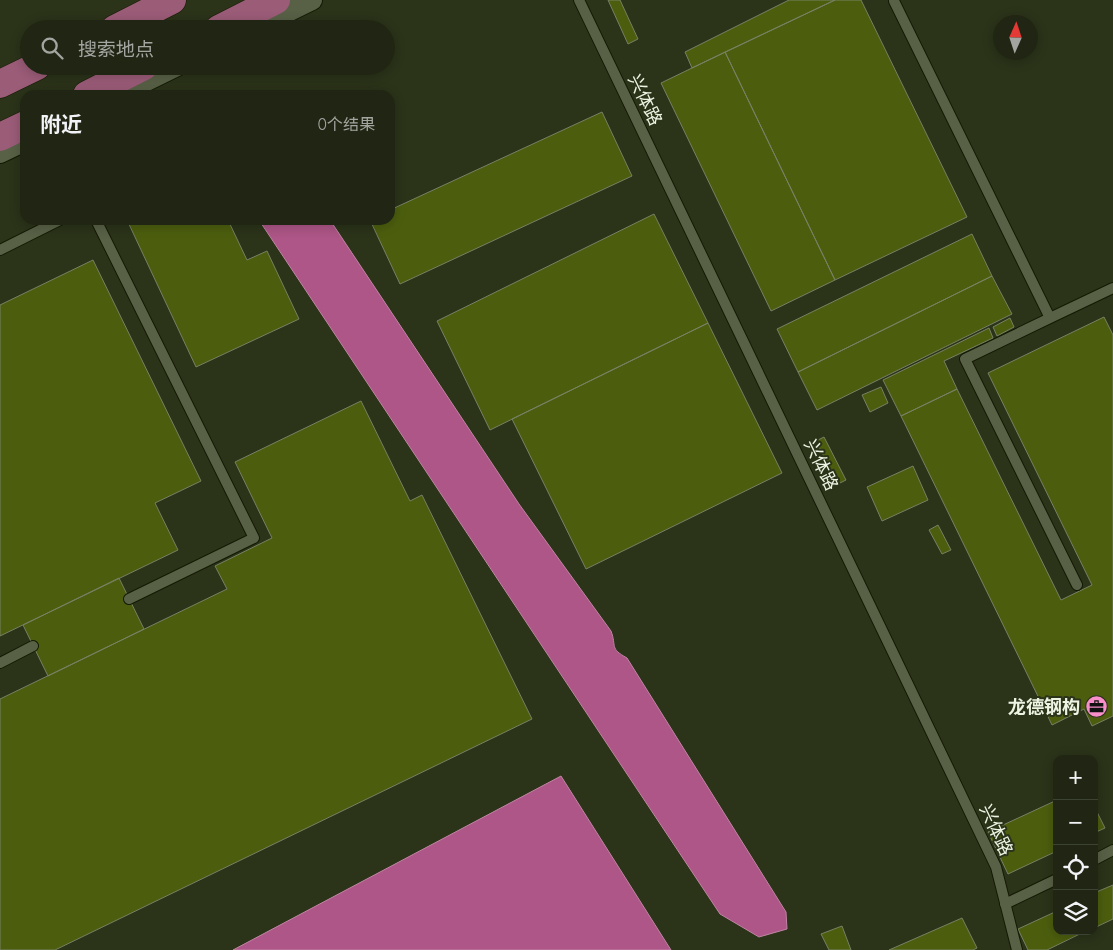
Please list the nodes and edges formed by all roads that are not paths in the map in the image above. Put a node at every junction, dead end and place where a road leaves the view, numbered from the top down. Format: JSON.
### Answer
{"nodes":[{"id":1,"x":172,"y":0,"type":"edge"},
{"id":2,"x":276,"y":0,"type":"edge"},
{"id":3,"x":312,"y":0,"type":"edge"},
{"id":4,"x":579,"y":0,"type":"edge"},
{"id":5,"x":894,"y":0,"type":"edge"},
{"id":6,"x":133,"y":20,"type":"edge"},
{"id":7,"x":237,"y":20,"type":"edge"},
{"id":8,"x":271,"y":20,"type":"edge"},
{"id":9,"x":20,"y":74,"type":"edge"},
{"id":10,"x":126,"y":75,"type":"edge"},
{"id":11,"x":159,"y":75,"type":"edge"},
{"id":12,"x":0,"y":84,"type":"edge"},
{"id":13,"x":96,"y":90,"type":"edge"},
{"id":14,"x":128,"y":90,"type":"edge"},
{"id":15,"x":20,"y":126,"type":"edge"},
{"id":16,"x":0,"y":136,"type":"edge"},
{"id":17,"x":20,"y":143,"type":"edge"},
{"id":18,"x":0,"y":153,"type":"edge"},
{"id":19,"x":50,"y":225,"type":"edge"},
{"id":20,"x":98,"y":225,"type":"edge"},
{"id":21,"x":0,"y":250,"type":"edge"},
{"id":22,"x":1112,"y":289,"type":"edge"},
{"id":23,"x":1050,"y":318,"type":"junction"},
{"id":24,"x":1077,"y":586,"type":"dead end"},
{"id":25,"x":129,"y":599,"type":"dead end"},
{"id":26,"x":33,"y":646,"type":"dead end"},
{"id":27,"x":0,"y":663,"type":"edge"},
{"id":28,"x":1113,"y":850,"type":"edge"},
{"id":29,"x":1098,"y":858,"type":"edge"},
{"id":30,"x":1053,"y":880,"type":"edge"},
{"id":31,"x":1006,"y":904,"type":"junction"},
{"id":32,"x":1017,"y":950,"type":"edge"}],
"edges":[{"from":1,"to":6,"type":"main road"},
{"from":2,"to":7,"type":"main road"},
{"from":3,"to":8,"type":"street"},
{"from":4,"to":31,"type":"lane","name":"兴体路"},
{"from":5,"to":23,"type":"lane"},
{"from":9,"to":12,"type":"main road"},
{"from":10,"to":13,"type":"main road"},
{"from":11,"to":14,"type":"street"},
{"from":15,"to":16,"type":"main road"},
{"from":17,"to":18,"type":"street"},
{"from":19,"to":21,"type":"lane"},
{"from":20,"to":25,"type":"lane"},
{"from":22,"to":23,"type":"lane"},
{"from":23,"to":24,"type":"lane"},
{"from":26,"to":27,"type":"lane"},
{"from":28,"to":29,"type":"lane"},
{"from":30,"to":31,"type":"lane"},
{"from":31,"to":32,"type":"lane","name":"兴体路"}]}
